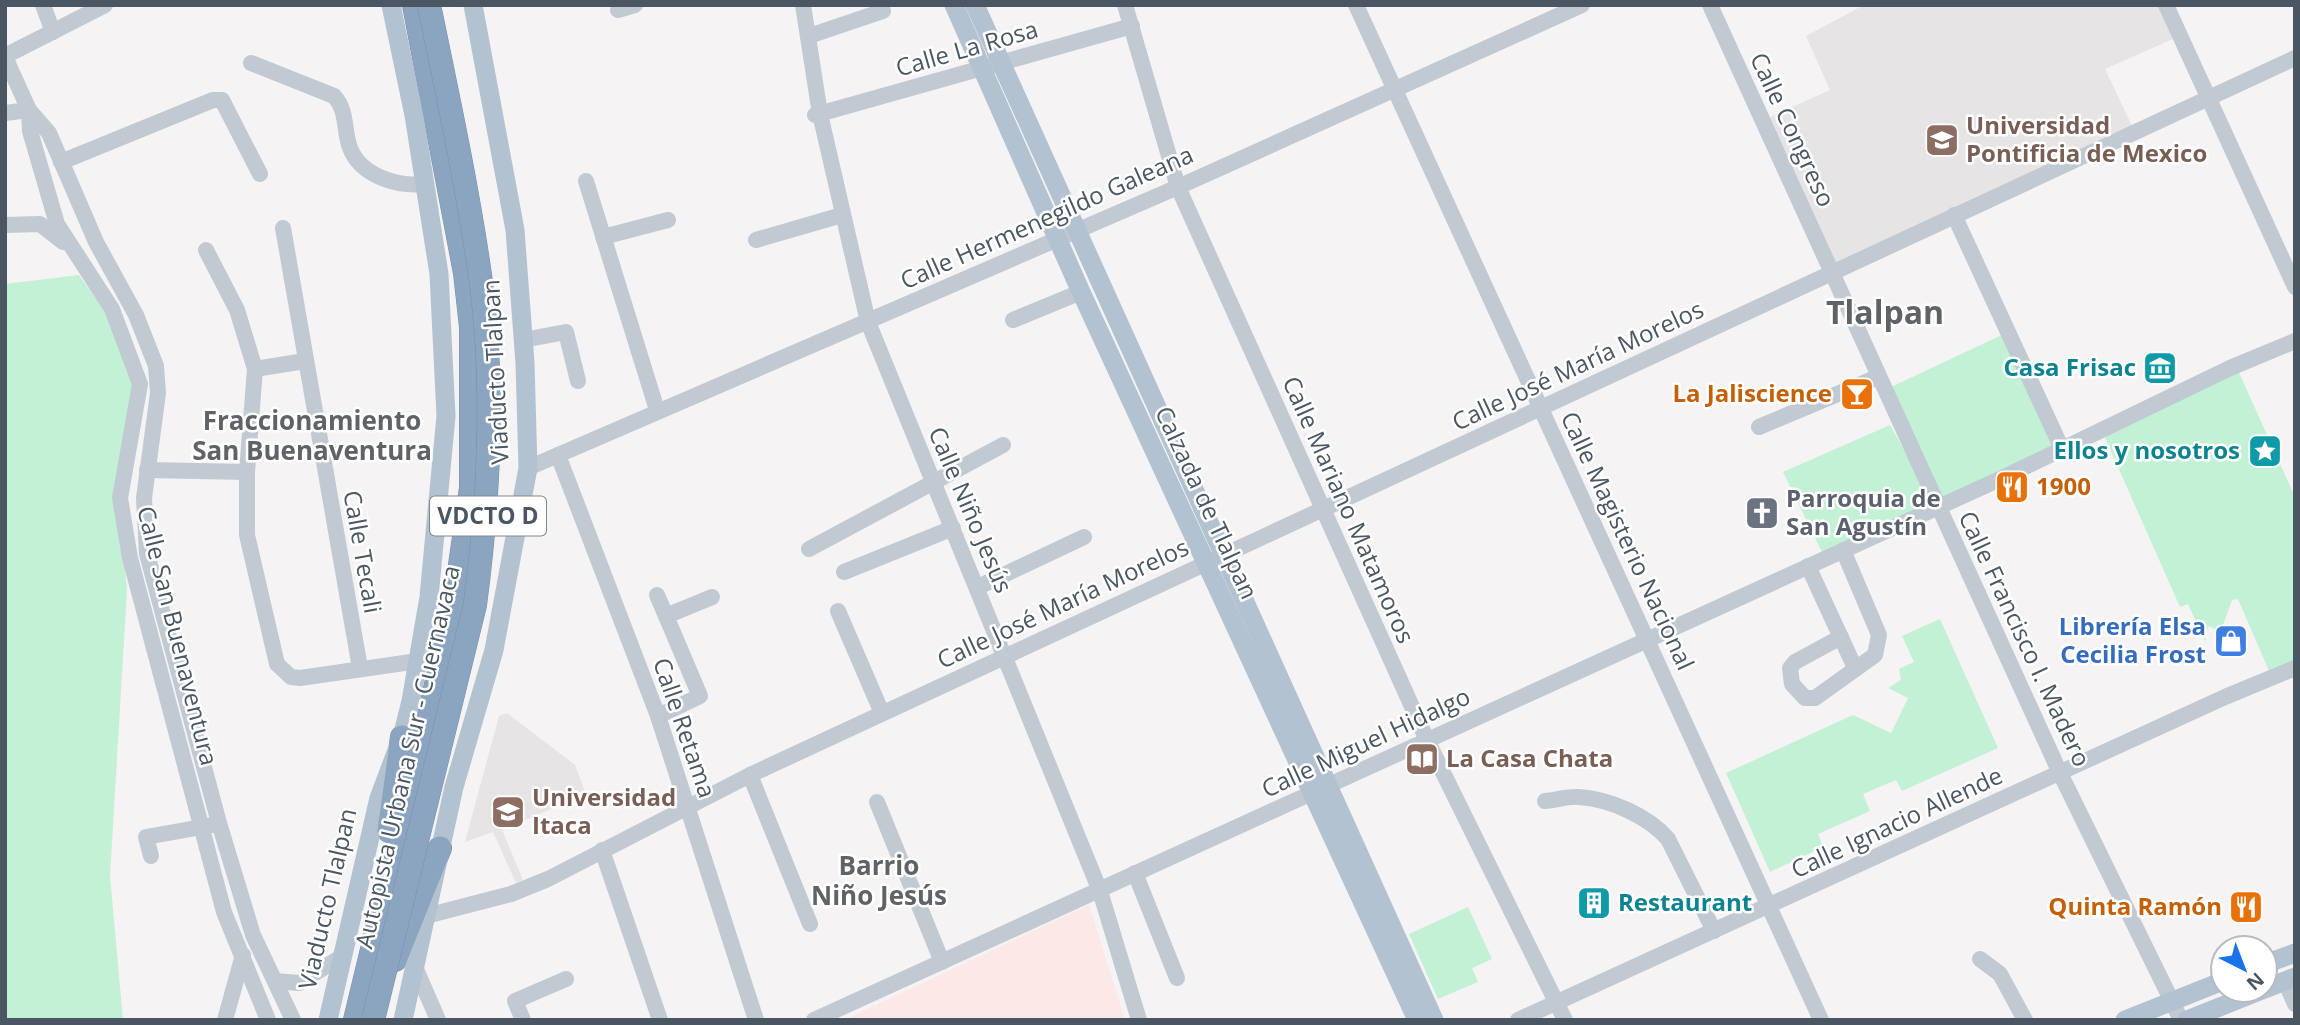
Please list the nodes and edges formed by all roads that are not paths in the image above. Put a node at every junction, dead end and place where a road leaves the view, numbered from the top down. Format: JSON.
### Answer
{"nodes":[{"id":1,"x":43,"y":5,"type":"edge"},
{"id":2,"x":105,"y":5,"type":"edge"},
{"id":3,"x":391,"y":5,"type":"edge"},
{"id":4,"x":414,"y":5,"type":"edge"},
{"id":5,"x":421,"y":5,"type":"edge"},
{"id":6,"x":432,"y":5,"type":"edge"},
{"id":7,"x":473,"y":5,"type":"edge"},
{"id":8,"x":635,"y":5,"type":"edge"},
{"id":9,"x":803,"y":5,"type":"edge"},
{"id":10,"x":954,"y":5,"type":"edge"},
{"id":11,"x":975,"y":5,"type":"edge"},
{"id":12,"x":1125,"y":5,"type":"edge"},
{"id":13,"x":1356,"y":5,"type":"edge"},
{"id":14,"x":1582,"y":5,"type":"edge"},
{"id":15,"x":1710,"y":5,"type":"edge"},
{"id":16,"x":2166,"y":5,"type":"edge"},
{"id":17,"x":618,"y":10,"type":"dead end"},
{"id":18,"x":883,"y":11,"type":"dead end"},
{"id":19,"x":1132,"y":26,"type":"junction"},
{"id":20,"x":53,"y":32,"type":"junction"},
{"id":21,"x":809,"y":36,"type":"junction"},
{"id":22,"x":5,"y":57,"type":"edge"},
{"id":23,"x":2295,"y":58,"type":"edge"},
{"id":24,"x":251,"y":63,"type":"dead end"},
{"id":25,"x":992,"y":65,"type":"junction"},
{"id":26,"x":1394,"y":88,"type":"junction"},
{"id":27,"x":2208,"y":98,"type":"junction"},
{"id":28,"x":29,"y":110,"type":"junction"},
{"id":29,"x":5,"y":113,"type":"edge"},
{"id":30,"x":817,"y":115,"type":"junction"},
{"id":31,"x":61,"y":162,"type":"junction"},
{"id":32,"x":260,"y":174,"type":"dead end"},
{"id":33,"x":586,"y":181,"type":"dead end"},
{"id":34,"x":425,"y":184,"type":"junction"},
{"id":35,"x":1178,"y":187,"type":"junction"},
{"id":36,"x":842,"y":215,"type":"junction"},
{"id":37,"x":1954,"y":215,"type":"junction"},
{"id":38,"x":668,"y":220,"type":"dead end"},
{"id":39,"x":5,"y":225,"type":"edge"},
{"id":40,"x":283,"y":228,"type":"dead end"},
{"id":41,"x":1075,"y":229,"type":"junction"},
{"id":42,"x":603,"y":237,"type":"junction"},
{"id":43,"x":1056,"y":237,"type":"junction"},
{"id":44,"x":755,"y":240,"type":"dead end"},
{"id":45,"x":206,"y":250,"type":"dead end"},
{"id":46,"x":76,"y":253,"type":"junction"},
{"id":47,"x":1833,"y":274,"type":"junction"},
{"id":48,"x":2295,"y":287,"type":"edge"},
{"id":49,"x":1081,"y":292,"type":"junction"},
{"id":50,"x":1013,"y":320,"type":"dead end"},
{"id":51,"x":868,"y":322,"type":"junction"},
{"id":52,"x":523,"y":340,"type":"junction"},
{"id":53,"x":2295,"y":341,"type":"edge"},
{"id":54,"x":305,"y":361,"type":"junction"},
{"id":55,"x":255,"y":369,"type":"junction"},
{"id":56,"x":1878,"y":377,"type":"junction"},
{"id":57,"x":578,"y":381,"type":"dead end"},
{"id":58,"x":1541,"y":409,"type":"junction"},
{"id":59,"x":657,"y":410,"type":"junction"},
{"id":60,"x":1759,"y":427,"type":"dead end"},
{"id":61,"x":1003,"y":444,"type":"dead end"},
{"id":62,"x":2062,"y":449,"type":"junction"},
{"id":63,"x":558,"y":455,"type":"junction"},
{"id":64,"x":528,"y":468,"type":"junction"},
{"id":65,"x":147,"y":470,"type":"junction"},
{"id":66,"x":247,"y":472,"type":"junction"},
{"id":67,"x":934,"y":481,"type":"junction"},
{"id":68,"x":1938,"y":507,"type":"junction"},
{"id":69,"x":1322,"y":508,"type":"junction"},
{"id":70,"x":953,"y":528,"type":"junction"},
{"id":71,"x":1084,"y":537,"type":"dead end"},
{"id":72,"x":809,"y":549,"type":"dead end"},
{"id":73,"x":1843,"y":550,"type":"junction"},
{"id":74,"x":1215,"y":558,"type":"junction"},
{"id":75,"x":1808,"y":566,"type":"junction"},
{"id":76,"x":844,"y":572,"type":"dead end"},
{"id":77,"x":978,"y":587,"type":"junction"},
{"id":78,"x":657,"y":595,"type":"dead end"},
{"id":79,"x":712,"y":597,"type":"dead end"},
{"id":80,"x":838,"y":611,"type":"dead end"},
{"id":81,"x":666,"y":616,"type":"junction"},
{"id":82,"x":1841,"y":637,"type":"junction"},
{"id":83,"x":1648,"y":639,"type":"junction"},
{"id":84,"x":1006,"y":656,"type":"junction"},
{"id":85,"x":418,"y":661,"type":"junction"},
{"id":86,"x":360,"y":668,"type":"junction"},
{"id":87,"x":1855,"y":668,"type":"junction"},
{"id":88,"x":2295,"y":668,"type":"edge"},
{"id":89,"x":882,"y":713,"type":"junction"},
{"id":90,"x":657,"y":716,"type":"junction"},
{"id":91,"x":402,"y":737,"type":"junction"},
{"id":92,"x":1427,"y":740,"type":"junction"},
{"id":93,"x":2060,"y":773,"type":"junction"},
{"id":94,"x":750,"y":775,"type":"junction"},
{"id":95,"x":1320,"y":790,"type":"junction"},
{"id":96,"x":1545,"y":801,"type":"dead end"},
{"id":97,"x":877,"y":802,"type":"dead end"},
{"id":98,"x":687,"y":806,"type":"junction"},
{"id":99,"x":219,"y":823,"type":"junction"},
{"id":100,"x":203,"y":828,"type":"junction"},
{"id":101,"x":440,"y":848,"type":"junction"},
{"id":102,"x":602,"y":850,"type":"junction"},
{"id":103,"x":151,"y":856,"type":"dead end"},
{"id":104,"x":1135,"y":873,"type":"junction"},
{"id":105,"x":1100,"y":891,"type":"junction"},
{"id":106,"x":1769,"y":906,"type":"junction"},
{"id":107,"x":426,"y":916,"type":"junction"},
{"id":108,"x":810,"y":924,"type":"dead end"},
{"id":109,"x":1714,"y":931,"type":"junction"},
{"id":110,"x":253,"y":935,"type":"junction"},
{"id":111,"x":242,"y":957,"type":"junction"},
{"id":112,"x":341,"y":957,"type":"junction"},
{"id":113,"x":1980,"y":959,"type":"dead end"},
{"id":114,"x":942,"y":961,"type":"junction"},
{"id":115,"x":415,"y":967,"type":"junction"},
{"id":116,"x":1177,"y":978,"type":"dead end"},
{"id":117,"x":566,"y":979,"type":"dead end"},
{"id":118,"x":2290,"y":979,"type":"edge"},
{"id":119,"x":275,"y":981,"type":"junction"},
{"id":120,"x":2209,"y":987,"type":"edge"},
{"id":121,"x":2171,"y":1002,"type":"junction"},
{"id":122,"x":1557,"y":1003,"type":"junction"},
{"id":123,"x":2227,"y":1004,"type":"edge"},
{"id":124,"x":2295,"y":1004,"type":"edge"},
{"id":125,"x":373,"y":1006,"type":"edge"},
{"id":126,"x":225,"y":1020,"type":"edge"},
{"id":127,"x":268,"y":1020,"type":"edge"},
{"id":128,"x":293,"y":1020,"type":"edge"},
{"id":129,"x":328,"y":1020,"type":"edge"},
{"id":130,"x":357,"y":1020,"type":"edge"},
{"id":131,"x":403,"y":1020,"type":"edge"},
{"id":132,"x":438,"y":1020,"type":"edge"},
{"id":133,"x":523,"y":1020,"type":"edge"},
{"id":134,"x":660,"y":1020,"type":"edge"},
{"id":135,"x":757,"y":1020,"type":"edge"},
{"id":136,"x":814,"y":1020,"type":"edge"},
{"id":137,"x":1139,"y":1020,"type":"edge"},
{"id":138,"x":1417,"y":1020,"type":"edge"},
{"id":139,"x":1434,"y":1020,"type":"edge"},
{"id":140,"x":1518,"y":1020,"type":"edge"},
{"id":141,"x":1565,"y":1020,"type":"edge"},
{"id":142,"x":1821,"y":1020,"type":"edge"},
{"id":143,"x":2025,"y":1020,"type":"edge"},
{"id":144,"x":2125,"y":1020,"type":"edge"},
{"id":145,"x":2181,"y":1020,"type":"edge"},
{"id":146,"x":2188,"y":1020,"type":"edge"}],
"edges":[{"from":1,"to":20,"type":"street"},
{"from":2,"to":20,"type":"street"},
{"from":3,"to":34,"type":"main road","name":"Viaducto Tlalpan"},
{"from":4,"to":125,"type":"highway","name":"Viaducto Tlalpan","number":"VDCTO D"},
{"from":5,"to":130,"type":"highway","name":"Autopista Urbana Sur - Cuernavaca"},
{"from":6,"to":125,"type":"highway","name":"Autopista Urbana Sur - Cuernavaca","bridge":true},
{"from":7,"to":52,"type":"main road","name":"Viaducto Tlalpan"},
{"from":8,"to":17,"type":"street"},
{"from":9,"to":21,"type":"street","name":"Calle Niño Jesús"},
{"from":10,"to":25,"type":"main road","name":"Calzada de Tlalpan"},
{"from":11,"to":25,"type":"main road","name":"Calzada de Tlalpan"},
{"from":12,"to":19,"type":"street","name":"Calle Mariano Matamoros"},
{"from":13,"to":26,"type":"street","name":"Calle Magisterio Nacional"},
{"from":14,"to":26,"type":"street","name":"Calle Hermenegildo Galeana"},
{"from":15,"to":47,"type":"street","name":"Calle Congreso"},
{"from":16,"to":27,"type":"street"},
{"from":18,"to":21,"type":"street"},
{"from":19,"to":25,"type":"street","name":"Calle La Rosa"},
{"from":19,"to":35,"type":"street","name":"Calle Mariano Matamoros"},
{"from":20,"to":22,"type":"street"},
{"from":21,"to":30,"type":"street","name":"Calle Niño Jesús"},
{"from":22,"to":28,"type":"street","name":"Calle San Buenaventura"},
{"from":23,"to":27,"type":"street","name":"Calle José María Morelos"},
{"from":24,"to":34,"type":"street"},
{"from":25,"to":30,"type":"street","name":"Calle La Rosa"},
{"from":25,"to":41,"type":"main road","name":"Calzada de Tlalpan"},
{"from":25,"to":43,"type":"main road","name":"Calzada de Tlalpan"},
{"from":26,"to":35,"type":"street","name":"Calle Hermenegildo Galeana"},
{"from":26,"to":58,"type":"street","name":"Calle Magisterio Nacional"},
{"from":27,"to":37,"type":"street","name":"Calle José María Morelos"},
{"from":27,"to":48,"type":"street"},
{"from":28,"to":29,"type":"street"},
{"from":28,"to":31,"type":"street","name":"Calle San Buenaventura"},
{"from":28,"to":46,"type":"street","name":"Calle San Buenaventura"},
{"from":30,"to":36,"type":"street","name":"Calle Niño Jesús"},
{"from":31,"to":32,"type":"street"},
{"from":31,"to":65,"type":"street","name":"Calle San Buenaventura"},
{"from":33,"to":42,"type":"street"},
{"from":34,"to":85,"type":"main road","name":"Viaducto Tlalpan"},
{"from":35,"to":41,"type":"street","name":"Calle Hermenegildo Galeana"},
{"from":35,"to":69,"type":"street","name":"Calle Mariano Matamoros"},
{"from":36,"to":44,"type":"street"},
{"from":36,"to":51,"type":"street","name":"Calle Niño Jesús"},
{"from":37,"to":47,"type":"street","name":"Calle José María Morelos"},
{"from":37,"to":62,"type":"street"},
{"from":38,"to":42,"type":"street"},
{"from":39,"to":46,"type":"street"},
{"from":40,"to":54,"type":"street","name":"Calle Tecali"},
{"from":41,"to":43,"type":"street","name":"Calle Hermenegildo Galeana"},
{"from":41,"to":74,"type":"main road","name":"Calzada de Tlalpan"},
{"from":42,"to":59,"type":"street"},
{"from":43,"to":49,"type":"main road","name":"Calzada de Tlalpan"},
{"from":43,"to":51,"type":"street","name":"Calle Hermenegildo Galeana"},
{"from":45,"to":55,"type":"street"},
{"from":46,"to":100,"type":"street","name":"Calle San Buenaventura"},
{"from":47,"to":56,"type":"street","name":"Calle Francisco I. Madero"},
{"from":47,"to":58,"type":"street","name":"Calle José María Morelos"},
{"from":49,"to":50,"type":"street"},
{"from":49,"to":74,"type":"main road","name":"Calzada de Tlalpan"},
{"from":51,"to":59,"type":"street","name":"Calle Hermenegildo Galeana"},
{"from":51,"to":67,"type":"street","name":"Calle Niño Jesús"},
{"from":52,"to":57,"type":"street"},
{"from":52,"to":64,"type":"main road","name":"Viaducto Tlalpan"},
{"from":53,"to":62,"type":"street","name":"Calle Miguel Hidalgo"},
{"from":54,"to":55,"type":"street"},
{"from":54,"to":86,"type":"street","name":"Calle Tecali"},
{"from":55,"to":66,"type":"street"},
{"from":56,"to":60,"type":"street"},
{"from":56,"to":68,"type":"street","name":"Calle Francisco I. Madero"},
{"from":58,"to":69,"type":"street","name":"Calle José María Morelos"},
{"from":58,"to":83,"type":"street","name":"Calle Magisterio Nacional"},
{"from":59,"to":63,"type":"street","name":"Calle Hermenegildo Galeana"},
{"from":61,"to":67,"type":"street"},
{"from":62,"to":68,"type":"street","name":"Calle Miguel Hidalgo"},
{"from":63,"to":64,"type":"street","name":"Calle Hermenegildo Galeana"},
{"from":63,"to":90,"type":"street","name":"Calle Retama"},
{"from":64,"to":101,"type":"main road","name":"Viaducto Tlalpan"},
{"from":65,"to":66,"type":"street","name":"Calle San Buenaventura"},
{"from":65,"to":99,"type":"street","name":"Calle San Buenaventura"},
{"from":66,"to":86,"type":"street"},
{"from":67,"to":70,"type":"street","name":"Calle Niño Jesús"},
{"from":67,"to":72,"type":"street"},
{"from":68,"to":73,"type":"street","name":"Calle Miguel Hidalgo"},
{"from":68,"to":93,"type":"street","name":"Calle Francisco I. Madero"},
{"from":69,"to":74,"type":"street","name":"Calle José María Morelos"},
{"from":69,"to":92,"type":"street","name":"Calle Mariano Matamoros"},
{"from":70,"to":76,"type":"street"},
{"from":70,"to":77,"type":"street","name":"Calle Niño Jesús"},
{"from":71,"to":77,"type":"street"},
{"from":73,"to":75,"type":"street","name":"Calle Miguel Hidalgo"},
{"from":73,"to":87,"type":"street"},
{"from":74,"to":84,"type":"street","name":"Calle José María Morelos"},
{"from":74,"to":95,"type":"main road","name":"Calzada de Tlalpan"},
{"from":75,"to":82,"type":"street"},
{"from":75,"to":83,"type":"street","name":"Calle Miguel Hidalgo"},
{"from":77,"to":84,"type":"street","name":"Calle Niño Jesús"},
{"from":78,"to":81,"type":"street"},
{"from":79,"to":81,"type":"street"},
{"from":80,"to":89,"type":"street"},
{"from":81,"to":90,"type":"street"},
{"from":82,"to":87,"type":"street"},
{"from":82,"to":87,"type":"street"},
{"from":83,"to":92,"type":"street","name":"Calle Miguel Hidalgo"},
{"from":83,"to":106,"type":"street","name":"Calle Magisterio Nacional"},
{"from":84,"to":89,"type":"street","name":"Calle José María Morelos"},
{"from":84,"to":105,"type":"street","name":"Calle Niño Jesús"},
{"from":85,"to":86,"type":"street"},
{"from":85,"to":91,"type":"main road","name":"Viaducto Tlalpan"},
{"from":88,"to":93,"type":"street","name":"Calle Ignacio Allende"},
{"from":89,"to":94,"type":"street","name":"Calle José María Morelos"},
{"from":90,"to":98,"type":"street","name":"Calle Retama"},
{"from":91,"to":112,"type":"main road","name":"Viaducto Tlalpan"},
{"from":91,"to":125,"type":"highway"},
{"from":92,"to":95,"type":"street","name":"Calle Miguel Hidalgo"},
{"from":92,"to":122,"type":"street","name":"Calle Mariano Matamoros"},
{"from":93,"to":106,"type":"street","name":"Calle Ignacio Allende"},
{"from":93,"to":121,"type":"street","name":"Calle Francisco I. Madero"},
{"from":94,"to":98,"type":"street","name":"Calle José María Morelos"},
{"from":94,"to":108,"type":"street"},
{"from":95,"to":104,"type":"street","name":"Calle Miguel Hidalgo"},
{"from":95,"to":138,"type":"main road","name":"Calzada de Tlalpan"},
{"from":95,"to":139,"type":"main road","name":"Calzada de Tlalpan"},
{"from":96,"to":109,"type":"street"},
{"from":97,"to":114,"type":"street"},
{"from":98,"to":102,"type":"street","name":"Calle José María Morelos"},
{"from":98,"to":135,"type":"street","name":"Calle Retama"},
{"from":99,"to":100,"type":"street"},
{"from":99,"to":110,"type":"street","name":"Calle San Buenaventura"},
{"from":100,"to":103,"type":"street"},
{"from":100,"to":111,"type":"street","name":"Calle San Buenaventura"},
{"from":101,"to":107,"type":"main road","name":"Viaducto Tlalpan"},
{"from":101,"to":125,"type":"highway"},
{"from":102,"to":107,"type":"street","name":"Calle José María Morelos"},
{"from":102,"to":134,"type":"street"},
{"from":104,"to":105,"type":"street","name":"Calle Miguel Hidalgo"},
{"from":104,"to":116,"type":"street"},
{"from":105,"to":114,"type":"street","name":"Calle Miguel Hidalgo"},
{"from":105,"to":137,"type":"street","name":"Calle Niño Jesús"},
{"from":106,"to":109,"type":"street","name":"Calle Ignacio Allende"},
{"from":106,"to":142,"type":"street","name":"Calle Magisterio Nacional"},
{"from":107,"to":115,"type":"main road","name":"Viaducto Tlalpan"},
{"from":109,"to":122,"type":"street","name":"Calle Ignacio Allende"},
{"from":110,"to":111,"type":"street"},
{"from":110,"to":119,"type":"street","name":"Calle San Buenaventura"},
{"from":111,"to":126,"type":"street"},
{"from":111,"to":127,"type":"street","name":"Calle San Buenaventura"},
{"from":112,"to":119,"type":"street"},
{"from":112,"to":129,"type":"main road","name":"Viaducto Tlalpan"},
{"from":113,"to":143,"type":"street"},
{"from":114,"to":136,"type":"street","name":"Calle Miguel Hidalgo"},
{"from":115,"to":131,"type":"main road","name":"Viaducto Tlalpan"},
{"from":115,"to":132,"type":"street"},
{"from":117,"to":133,"type":"street"},
{"from":118,"to":124,"type":"street"},
{"from":119,"to":128,"type":"street","name":"Calle San Buenaventura"},
{"from":120,"to":121,"type":"main road"},
{"from":121,"to":144,"type":"main road"},
{"from":121,"to":145,"type":"street","name":"Calle Francisco I. Madero"},
{"from":122,"to":140,"type":"street","name":"Calle Ignacio Allende"},
{"from":122,"to":141,"type":"street","name":"Calle Mariano Matamoros"},
{"from":123,"to":146,"type":"main road"},
{"from":125,"to":130,"type":"highway","name":"Viaducto Tlalpan","number":"VDCTO D"}]}
